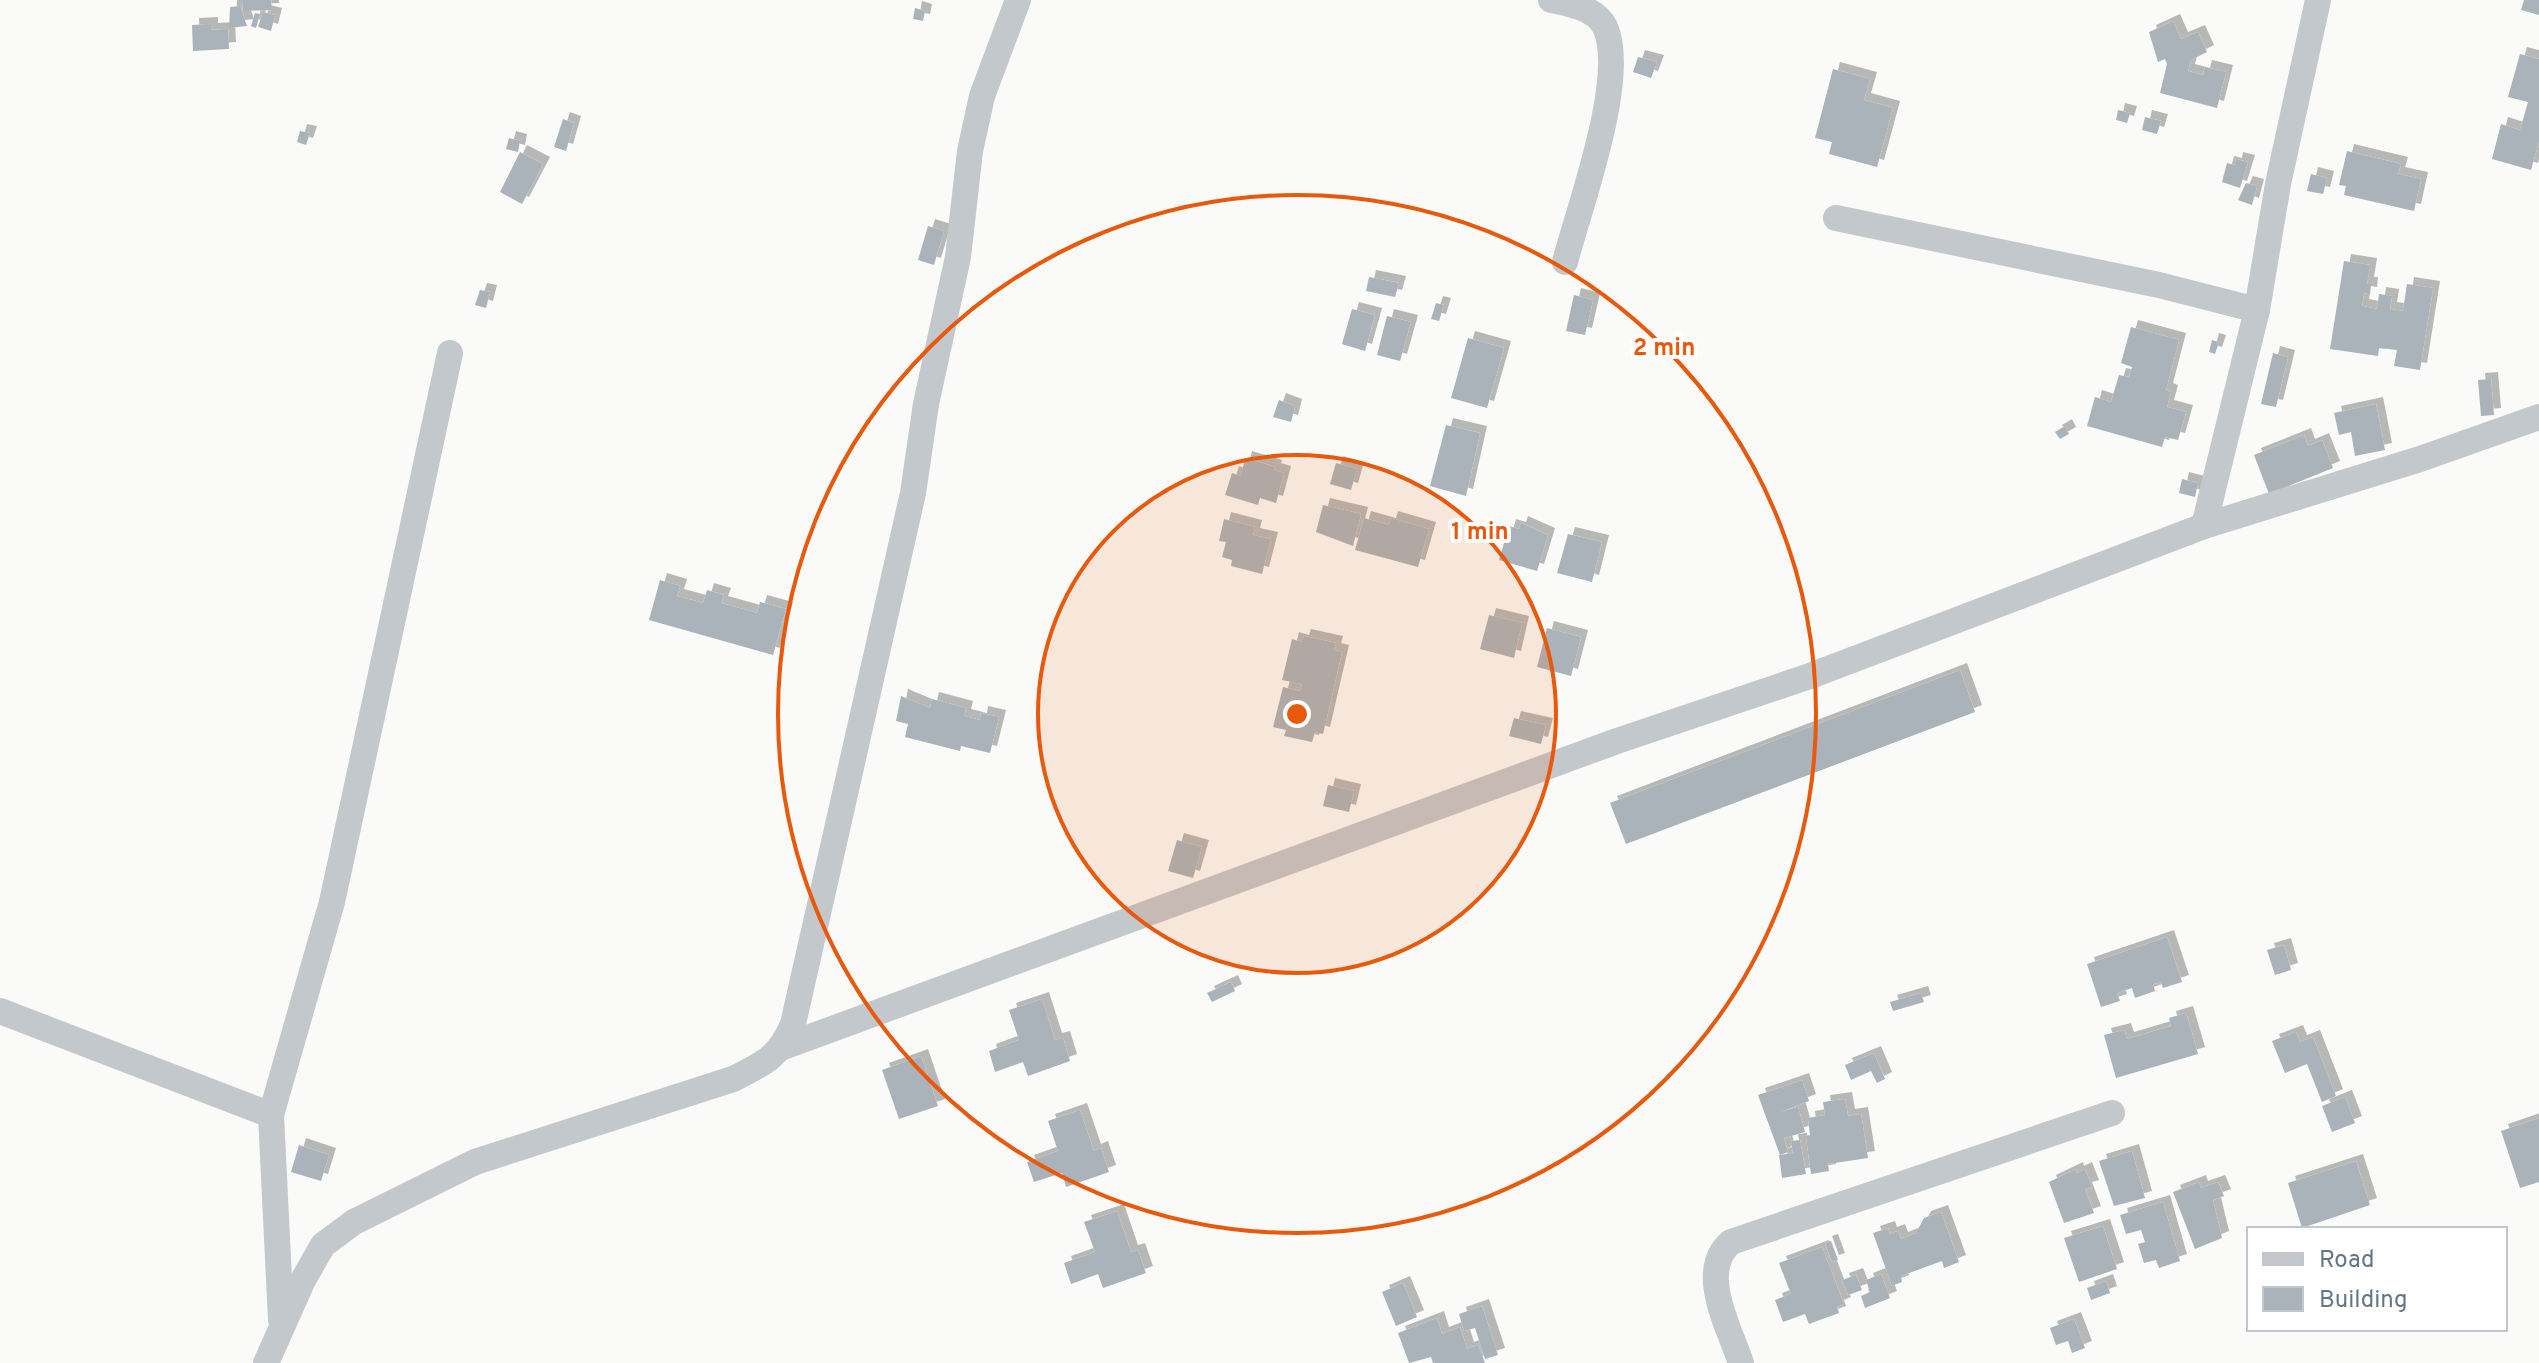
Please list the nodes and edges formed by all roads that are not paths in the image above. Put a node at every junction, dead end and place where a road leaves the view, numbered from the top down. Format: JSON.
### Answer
{"nodes":[{"id":1,"x":1018,"y":0,"type":"edge"},
{"id":2,"x":1551,"y":0,"type":"edge"},
{"id":3,"x":2318,"y":0,"type":"edge"},
{"id":4,"x":1836,"y":218,"type":"dead end"},
{"id":5,"x":1565,"y":262,"type":"dead end"},
{"id":6,"x":2257,"y":310,"type":"junction"},
{"id":7,"x":450,"y":353,"type":"dead end"},
{"id":8,"x":2539,"y":417,"type":"edge"},
{"id":9,"x":2204,"y":526,"type":"junction"},
{"id":10,"x":0,"y":1011,"type":"edge"},
{"id":11,"x":783,"y":1047,"type":"junction"},
{"id":12,"x":2112,"y":1113,"type":"dead end"},
{"id":13,"x":271,"y":1115,"type":"junction"},
{"id":14,"x":282,"y":1328,"type":"junction"},
{"id":15,"x":266,"y":1363,"type":"edge"},
{"id":16,"x":1741,"y":1363,"type":"edge"}],
"edges":[{"from":1,"to":11,"type":"street"},
{"from":2,"to":5,"type":"street"},
{"from":3,"to":6,"type":"street"},
{"from":4,"to":6,"type":"street"},
{"from":6,"to":9,"type":"street"},
{"from":7,"to":13,"type":"street"},
{"from":8,"to":9,"type":"street"},
{"from":9,"to":11,"type":"street"},
{"from":10,"to":13,"type":"street"},
{"from":11,"to":14,"type":"street"},
{"from":12,"to":16,"type":"street"},
{"from":13,"to":14,"type":"street"},
{"from":14,"to":15,"type":"street"}]}
